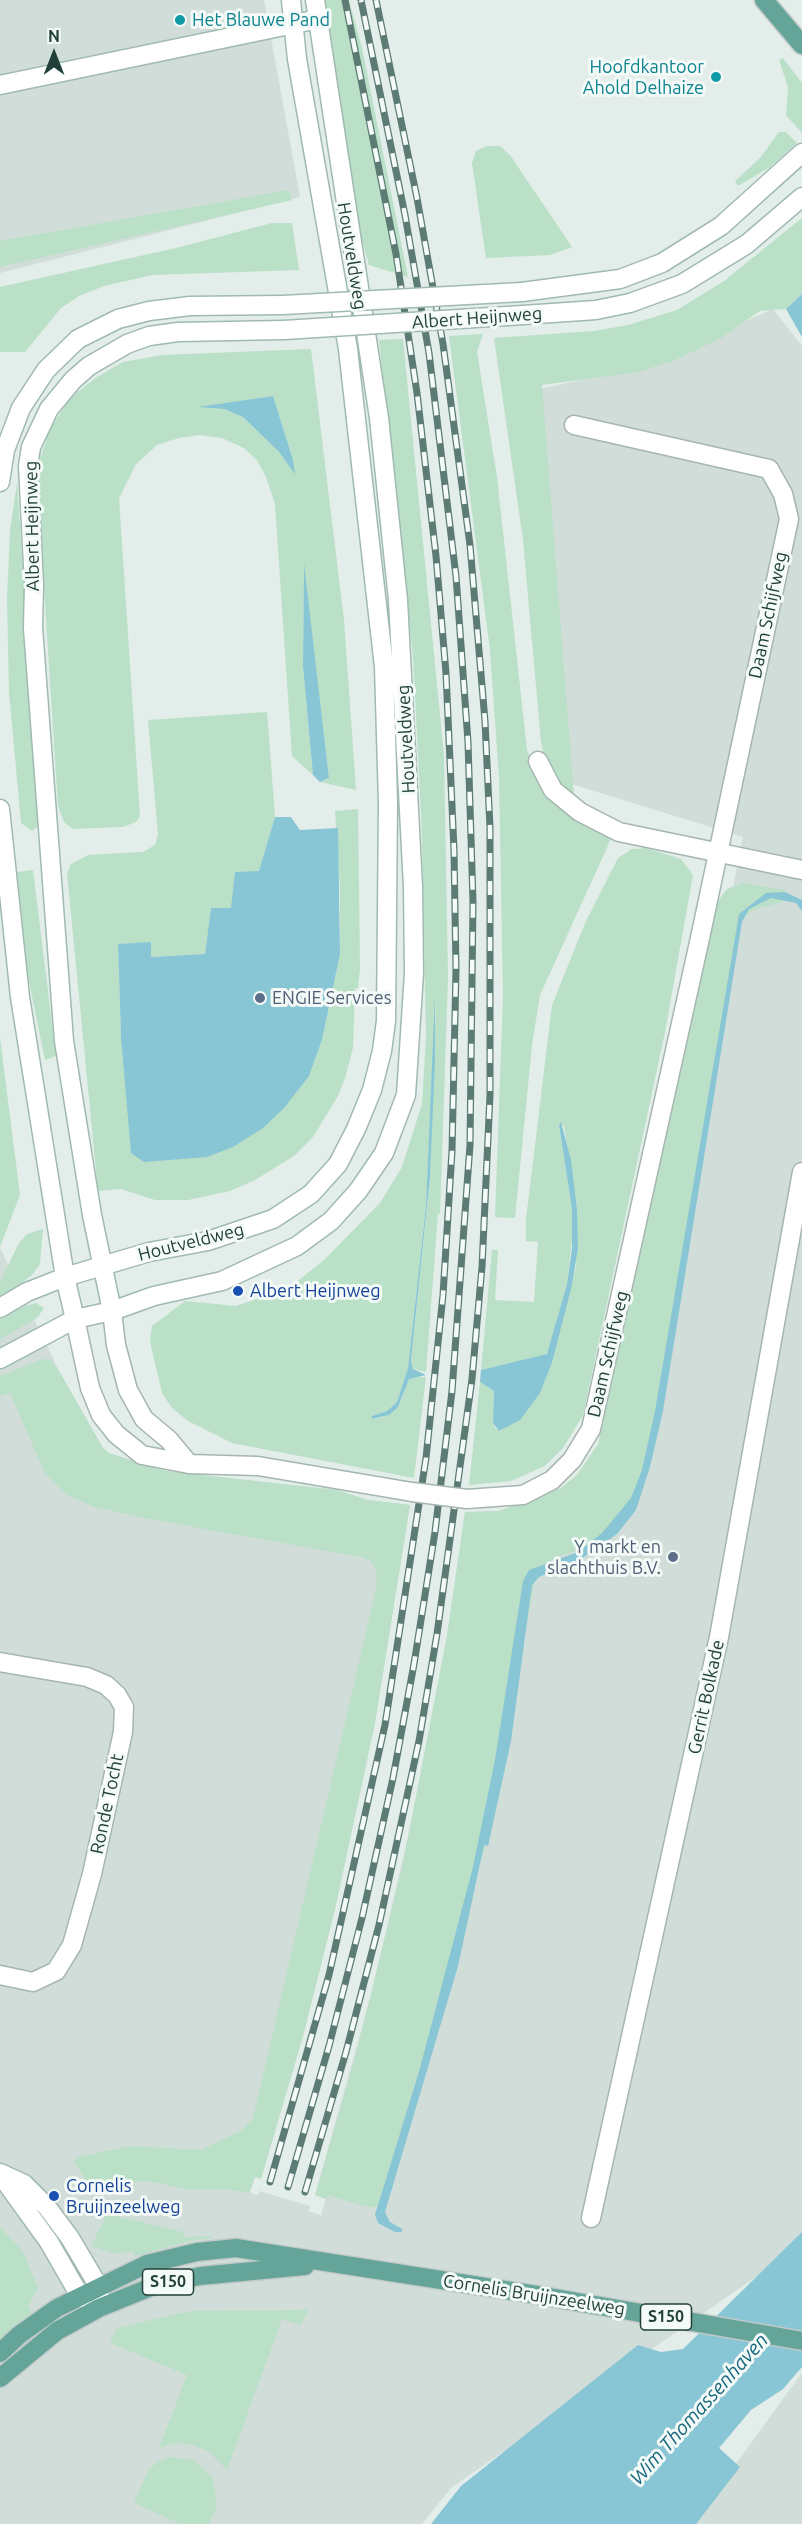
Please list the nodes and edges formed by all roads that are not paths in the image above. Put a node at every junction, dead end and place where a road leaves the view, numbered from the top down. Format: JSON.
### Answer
{"nodes":[{"id":1,"x":291,"y":0,"type":"edge"},
{"id":2,"x":315,"y":0,"type":"edge"},
{"id":3,"x":764,"y":0,"type":"edge"},
{"id":4,"x":318,"y":19,"type":"junction"},
{"id":5,"x":293,"y":23,"type":"junction"},
{"id":6,"x":802,"y":45,"type":"edge"},
{"id":7,"x":0,"y":85,"type":"edge"},
{"id":8,"x":802,"y":153,"type":"edge"},
{"id":9,"x":802,"y":197,"type":"edge"},
{"id":10,"x":574,"y":425,"type":"dead end"},
{"id":11,"x":0,"y":482,"type":"edge"},
{"id":12,"x":538,"y":761,"type":"dead end"},
{"id":13,"x":0,"y":810,"type":"edge"},
{"id":14,"x":718,"y":855,"type":"junction"},
{"id":15,"x":802,"y":870,"type":"edge"},
{"id":16,"x":802,"y":1172,"type":"edge"},
{"id":17,"x":103,"y":1265,"type":"junction"},
{"id":18,"x":65,"y":1277,"type":"junction"},
{"id":19,"x":0,"y":1308,"type":"edge"},
{"id":20,"x":112,"y":1311,"type":"junction"},
{"id":21,"x":75,"y":1319,"type":"junction"},
{"id":22,"x":0,"y":1359,"type":"edge"},
{"id":23,"x":189,"y":1464,"type":"junction"},
{"id":24,"x":0,"y":1662,"type":"edge"},
{"id":25,"x":0,"y":1975,"type":"edge"},
{"id":26,"x":0,"y":2173,"type":"edge"},
{"id":27,"x":591,"y":2218,"type":"dead end"},
{"id":28,"x":337,"y":2263,"type":"junction"},
{"id":29,"x":99,"y":2287,"type":"junction"},
{"id":30,"x":80,"y":2296,"type":"junction"},
{"id":31,"x":99,"y":2308,"type":"junction"},
{"id":32,"x":802,"y":2340,"type":"edge"},
{"id":33,"x":0,"y":2353,"type":"edge"},
{"id":34,"x":0,"y":2378,"type":"edge"}],
"edges":[{"from":1,"to":5,"type":"street","name":"Houtveldweg"},
{"from":2,"to":4,"type":"street","name":"Houtveldweg"},
{"from":3,"to":6,"type":"main road"},
{"from":4,"to":5,"type":"street"},
{"from":4,"to":20,"type":"street","name":"Houtveldweg"},
{"from":5,"to":7,"type":"street"},
{"from":5,"to":17,"type":"street","name":"Houtveldweg"},
{"from":8,"to":11,"type":"street","name":"Albert Heijnweg","bridge":true},
{"from":9,"to":17,"type":"street","name":"Albert Heijnweg","bridge":true},
{"from":10,"to":14,"type":"street","name":"Daam Schijfweg"},
{"from":12,"to":14,"type":"street"},
{"from":13,"to":18,"type":"street"},
{"from":14,"to":15,"type":"street"},
{"from":14,"to":23,"type":"street","name":"Daam Schijfweg","bridge":true},
{"from":16,"to":27,"type":"street","name":"Gerrit Bolkade"},
{"from":17,"to":18,"type":"street","name":"Houtveldweg"},
{"from":17,"to":20,"type":"street","name":"Albert Heijnweg"},
{"from":18,"to":19,"type":"street","name":"Houtveldweg"},
{"from":18,"to":21,"type":"street"},
{"from":20,"to":21,"type":"street","name":"Houtveldweg"},
{"from":20,"to":23,"type":"street"},
{"from":21,"to":22,"type":"street","name":"Houtveldweg"},
{"from":21,"to":23,"type":"street","name":"Daam Schijfweg"},
{"from":24,"to":25,"type":"street","name":"Ronde Tocht"},
{"from":26,"to":29,"type":"street"},
{"from":26,"to":30,"type":"street"},
{"from":28,"to":29,"type":"main road","name":"Cornelis Bruijnzeelweg","number":"S150"},
{"from":28,"to":31,"type":"main road","name":"Cornelis Bruijnzeelweg","number":"S150"},
{"from":28,"to":32,"type":"main road","name":"Cornelis Bruijnzeelweg","number":"S150"},
{"from":29,"to":30,"type":"main road","number":"S150"},
{"from":29,"to":31,"type":"street"},
{"from":30,"to":31,"type":"street"},
{"from":30,"to":33,"type":"main road","number":"S150"},
{"from":31,"to":34,"type":"main road","number":"S150"}]}
